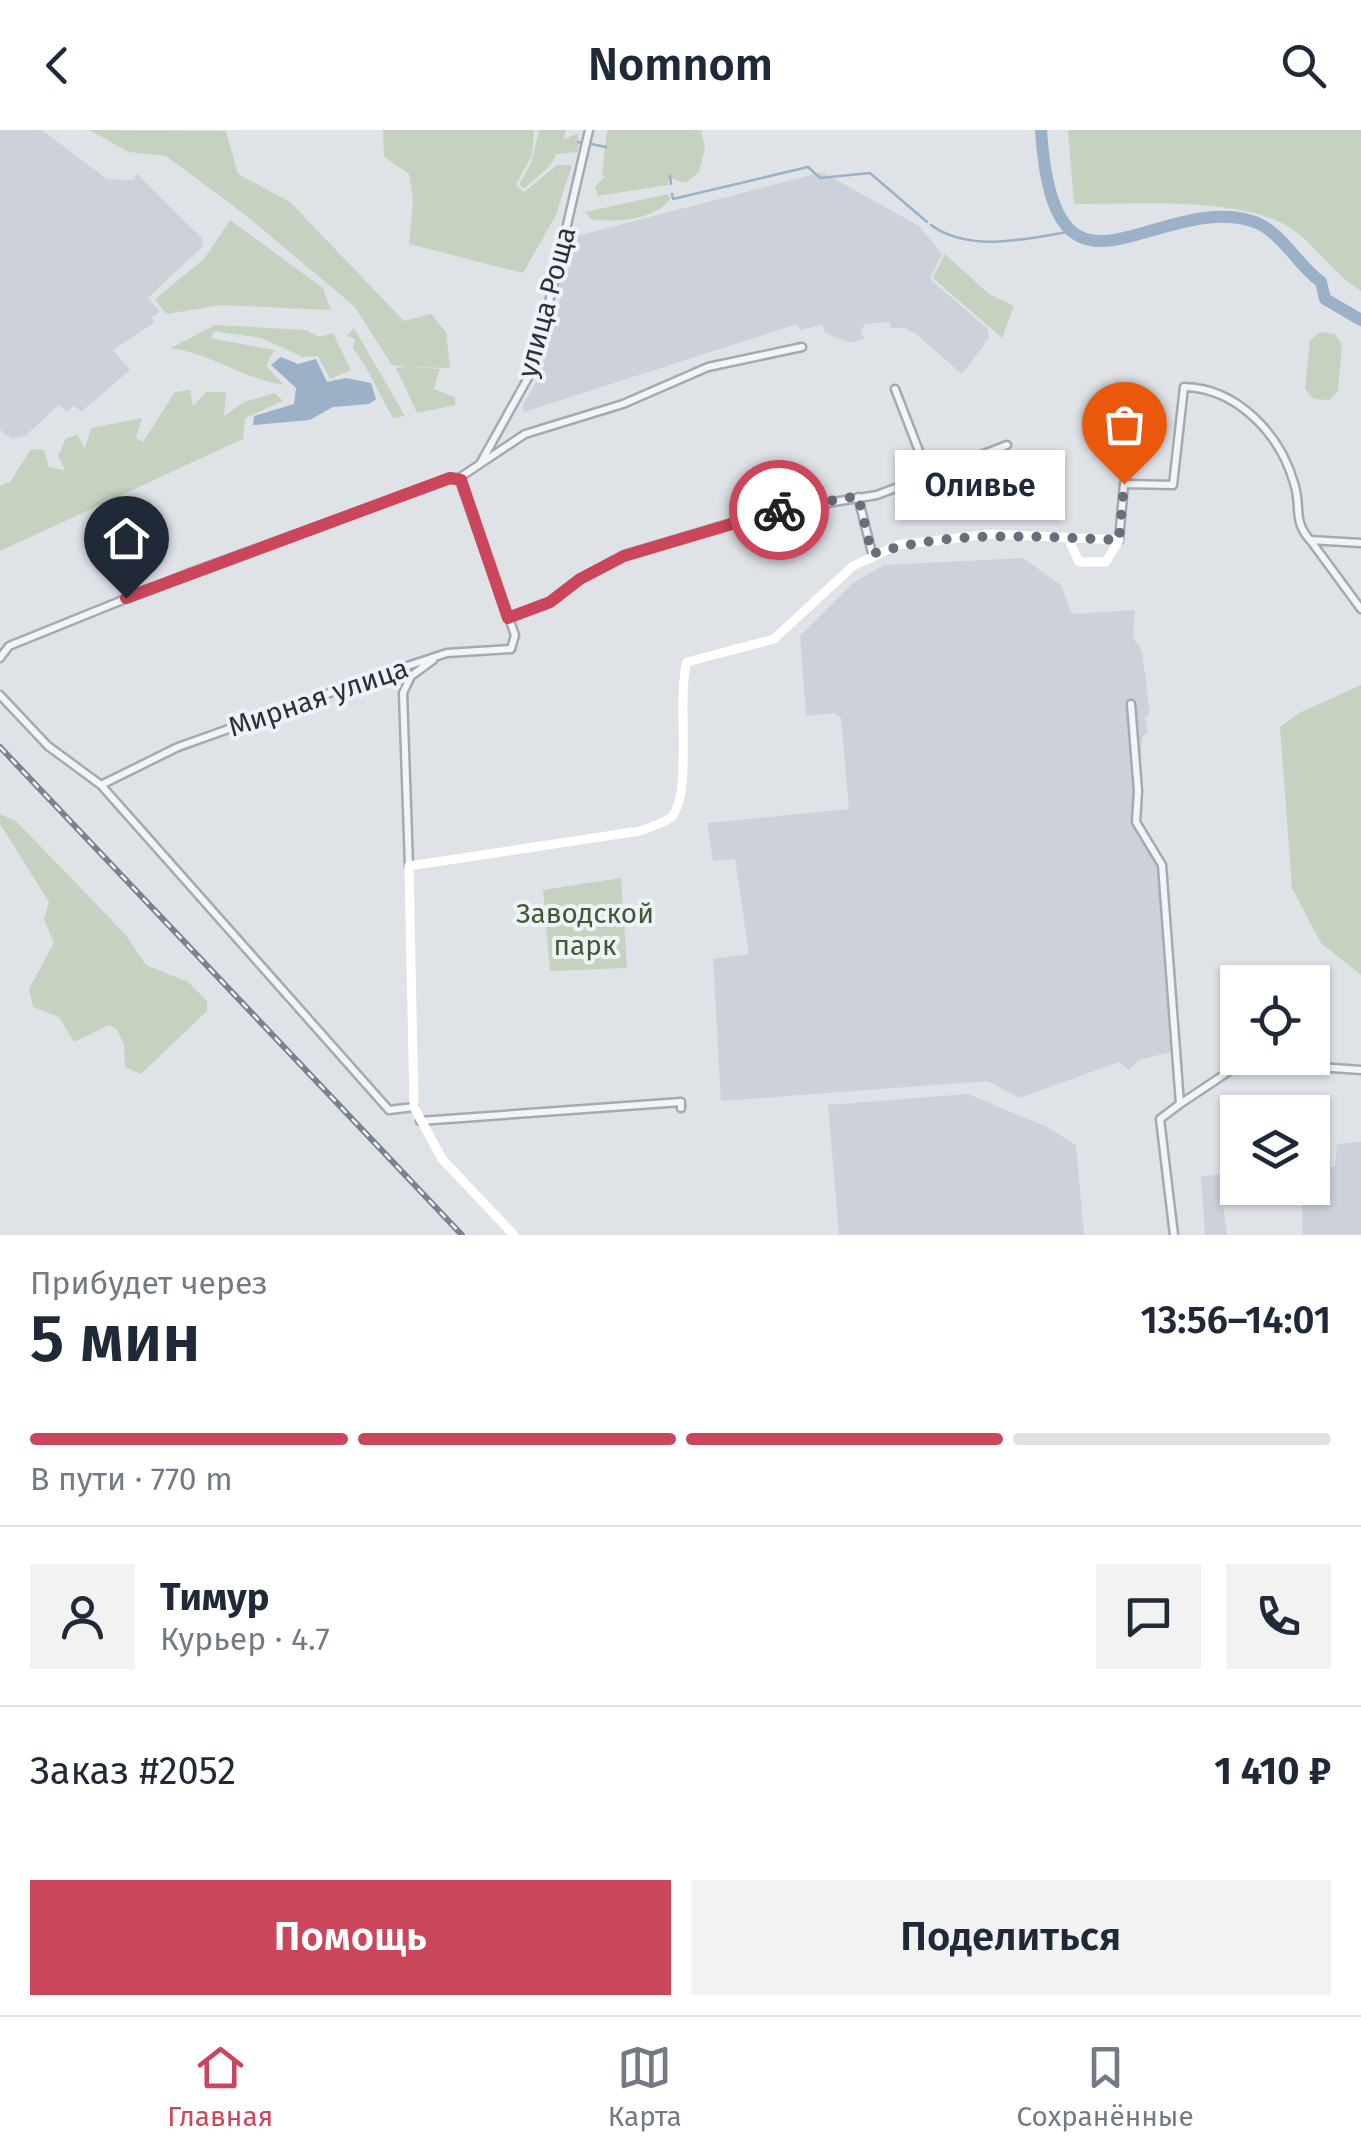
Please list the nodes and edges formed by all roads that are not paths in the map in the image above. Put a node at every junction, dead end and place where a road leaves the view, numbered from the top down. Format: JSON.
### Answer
{"nodes":[{"id":1,"x":589,"y":130,"type":"edge"},
{"id":2,"x":802,"y":347,"type":"dead end"},
{"id":3,"x":895,"y":388,"type":"dead end"},
{"id":4,"x":1007,"y":445,"type":"dead end"},
{"id":5,"x":480,"y":465,"type":"junction"},
{"id":6,"x":929,"y":477,"type":"junction"},
{"id":7,"x":460,"y":478,"type":"junction"},
{"id":8,"x":858,"y":496,"type":"junction"},
{"id":9,"x":1068,"y":538,"type":"junction"},
{"id":10,"x":1119,"y":540,"type":"junction"},
{"id":11,"x":1310,"y":540,"type":"junction"},
{"id":12,"x":1361,"y":543,"type":"edge"},
{"id":13,"x":872,"y":554,"type":"junction"},
{"id":14,"x":1361,"y":609,"type":"edge"},
{"id":15,"x":508,"y":618,"type":"junction"},
{"id":16,"x":442,"y":654,"type":"junction"},
{"id":17,"x":0,"y":658,"type":"edge"},
{"id":18,"x":0,"y":694,"type":"edge"},
{"id":19,"x":1131,"y":704,"type":"dead end"},
{"id":20,"x":101,"y":784,"type":"junction"},
{"id":21,"x":409,"y":866,"type":"junction"},
{"id":22,"x":1361,"y":1070,"type":"edge"},
{"id":23,"x":1180,"y":1104,"type":"junction"},
{"id":24,"x":414,"y":1107,"type":"junction"},
{"id":25,"x":681,"y":1108,"type":"dead end"},
{"id":26,"x":419,"y":1121,"type":"junction"},
{"id":27,"x":514,"y":1235,"type":"edge"},
{"id":28,"x":1174,"y":1235,"type":"edge"}],
"edges":[{"from":1,"to":5,"type":"street","name":"улица Роща"},
{"from":2,"to":5,"type":"street"},
{"from":3,"to":6,"type":"street"},
{"from":4,"to":6,"type":"street"},
{"from":5,"to":7,"type":"street"},
{"from":6,"to":8,"type":"street"},
{"from":7,"to":15,"type":"street"},
{"from":7,"to":17,"type":"street"},
{"from":8,"to":13,"type":"street"},
{"from":8,"to":15,"type":"street"},
{"from":9,"to":10,"type":"street"},
{"from":9,"to":10,"type":"street"},
{"from":9,"to":13,"type":"street"},
{"from":10,"to":11,"type":"street"},
{"from":11,"to":12,"type":"street"},
{"from":11,"to":14,"type":"street"},
{"from":13,"to":21,"type":"street"},
{"from":15,"to":16,"type":"street","name":"Мирная улица"},
{"from":16,"to":20,"type":"street","name":"Мирная улица"},
{"from":16,"to":21,"type":"street"},
{"from":18,"to":20,"type":"street"},
{"from":19,"to":23,"type":"street"},
{"from":20,"to":24,"type":"street"},
{"from":21,"to":24,"type":"street"},
{"from":22,"to":23,"type":"street"},
{"from":23,"to":28,"type":"street"},
{"from":24,"to":26,"type":"street"},
{"from":25,"to":26,"type":"street"},
{"from":26,"to":27,"type":"street"}]}
